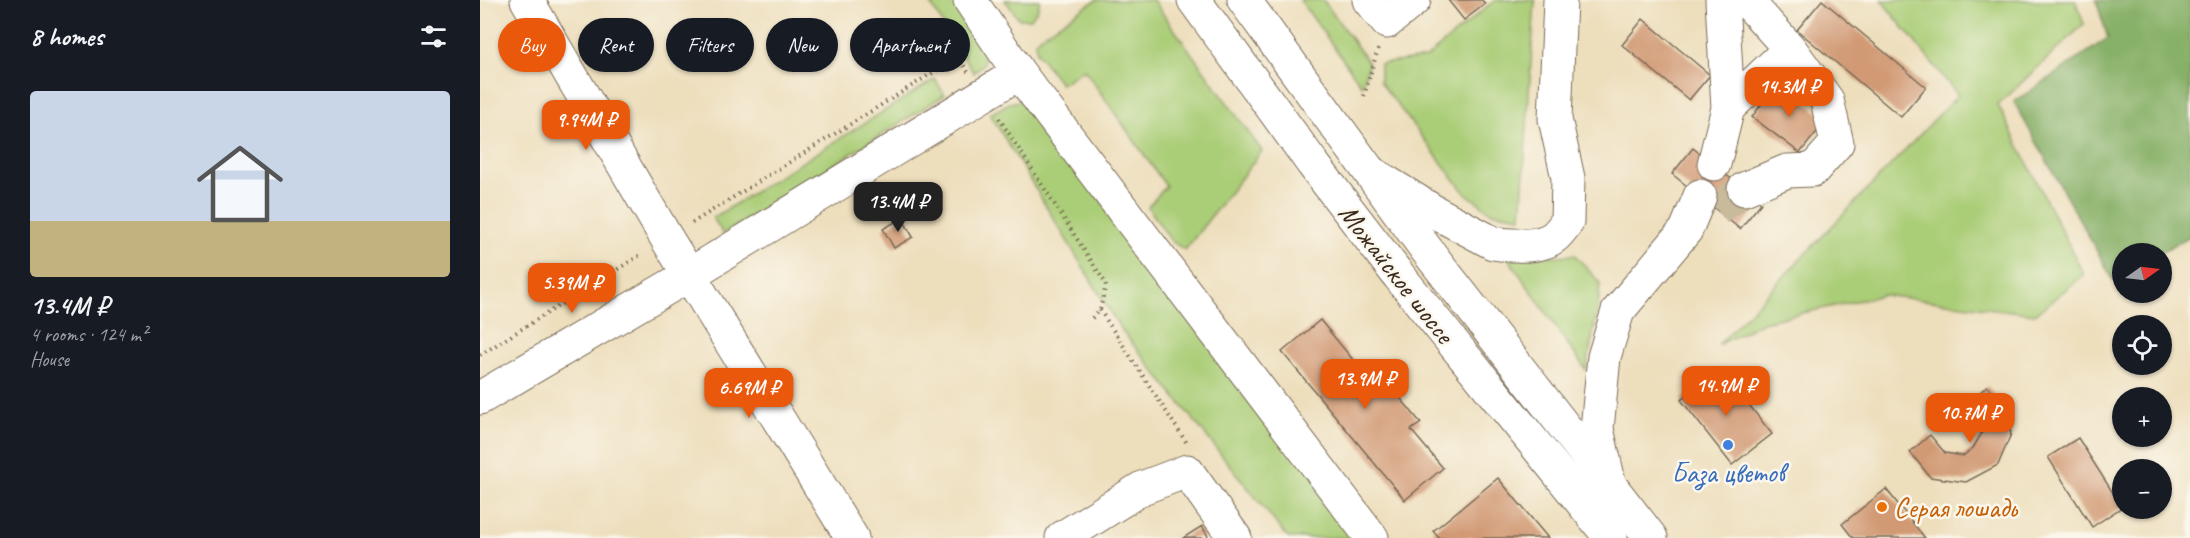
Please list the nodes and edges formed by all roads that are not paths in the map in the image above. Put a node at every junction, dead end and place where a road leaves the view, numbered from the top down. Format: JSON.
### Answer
{"nodes":[{"id":1,"x":527,"y":0,"type":"edge"},
{"id":2,"x":970,"y":0,"type":"edge"},
{"id":3,"x":1194,"y":0,"type":"edge"},
{"id":4,"x":1244,"y":0,"type":"edge"},
{"id":5,"x":1413,"y":0,"type":"edge"},
{"id":6,"x":1560,"y":0,"type":"edge"},
{"id":7,"x":1722,"y":0,"type":"edge"},
{"id":8,"x":1746,"y":0,"type":"edge"},
{"id":9,"x":1378,"y":11,"type":"edge"},
{"id":10,"x":1790,"y":49,"type":"junction"},
{"id":11,"x":1019,"y":73,"type":"junction"},
{"id":12,"x":1728,"y":108,"type":"junction"},
{"id":13,"x":1714,"y":164,"type":"dead end"},
{"id":14,"x":1367,"y":170,"type":"junction"},
{"id":15,"x":1744,"y":189,"type":"tunnel mouth"},
{"id":16,"x":1708,"y":203,"type":"tunnel mouth"},
{"id":17,"x":689,"y":275,"type":"junction"},
{"id":18,"x":480,"y":398,"type":"edge"},
{"id":19,"x":1610,"y":486,"type":"junction"},
{"id":20,"x":852,"y":538,"type":"edge"},
{"id":21,"x":1062,"y":538,"type":"edge"},
{"id":22,"x":1235,"y":538,"type":"edge"},
{"id":23,"x":1372,"y":538,"type":"edge"},
{"id":24,"x":1611,"y":538,"type":"edge"},
{"id":25,"x":1651,"y":538,"type":"edge"}],
"edges":[{"from":1,"to":17,"type":"street"},
{"from":2,"to":11,"type":"street"},
{"from":3,"to":24,"type":"street","name":"Можайское шоссе"},
{"from":4,"to":14,"type":"street","name":"Можайское шоссе"},
{"from":5,"to":9,"type":"street"},
{"from":6,"to":14,"type":"street"},
{"from":7,"to":12,"type":"street"},
{"from":8,"to":10,"type":"street"},
{"from":10,"to":12,"type":"street"},
{"from":10,"to":15,"type":"street"},
{"from":11,"to":17,"type":"street"},
{"from":11,"to":23,"type":"street"},
{"from":12,"to":13,"type":"street"},
{"from":14,"to":19,"type":"street","name":"Можайское шоссе"},
{"from":16,"to":19,"type":"street"},
{"from":17,"to":18,"type":"street"},
{"from":17,"to":20,"type":"street"},
{"from":19,"to":25,"type":"street","name":"Можайское шоссе"},
{"from":21,"to":22,"type":"street"}]}
